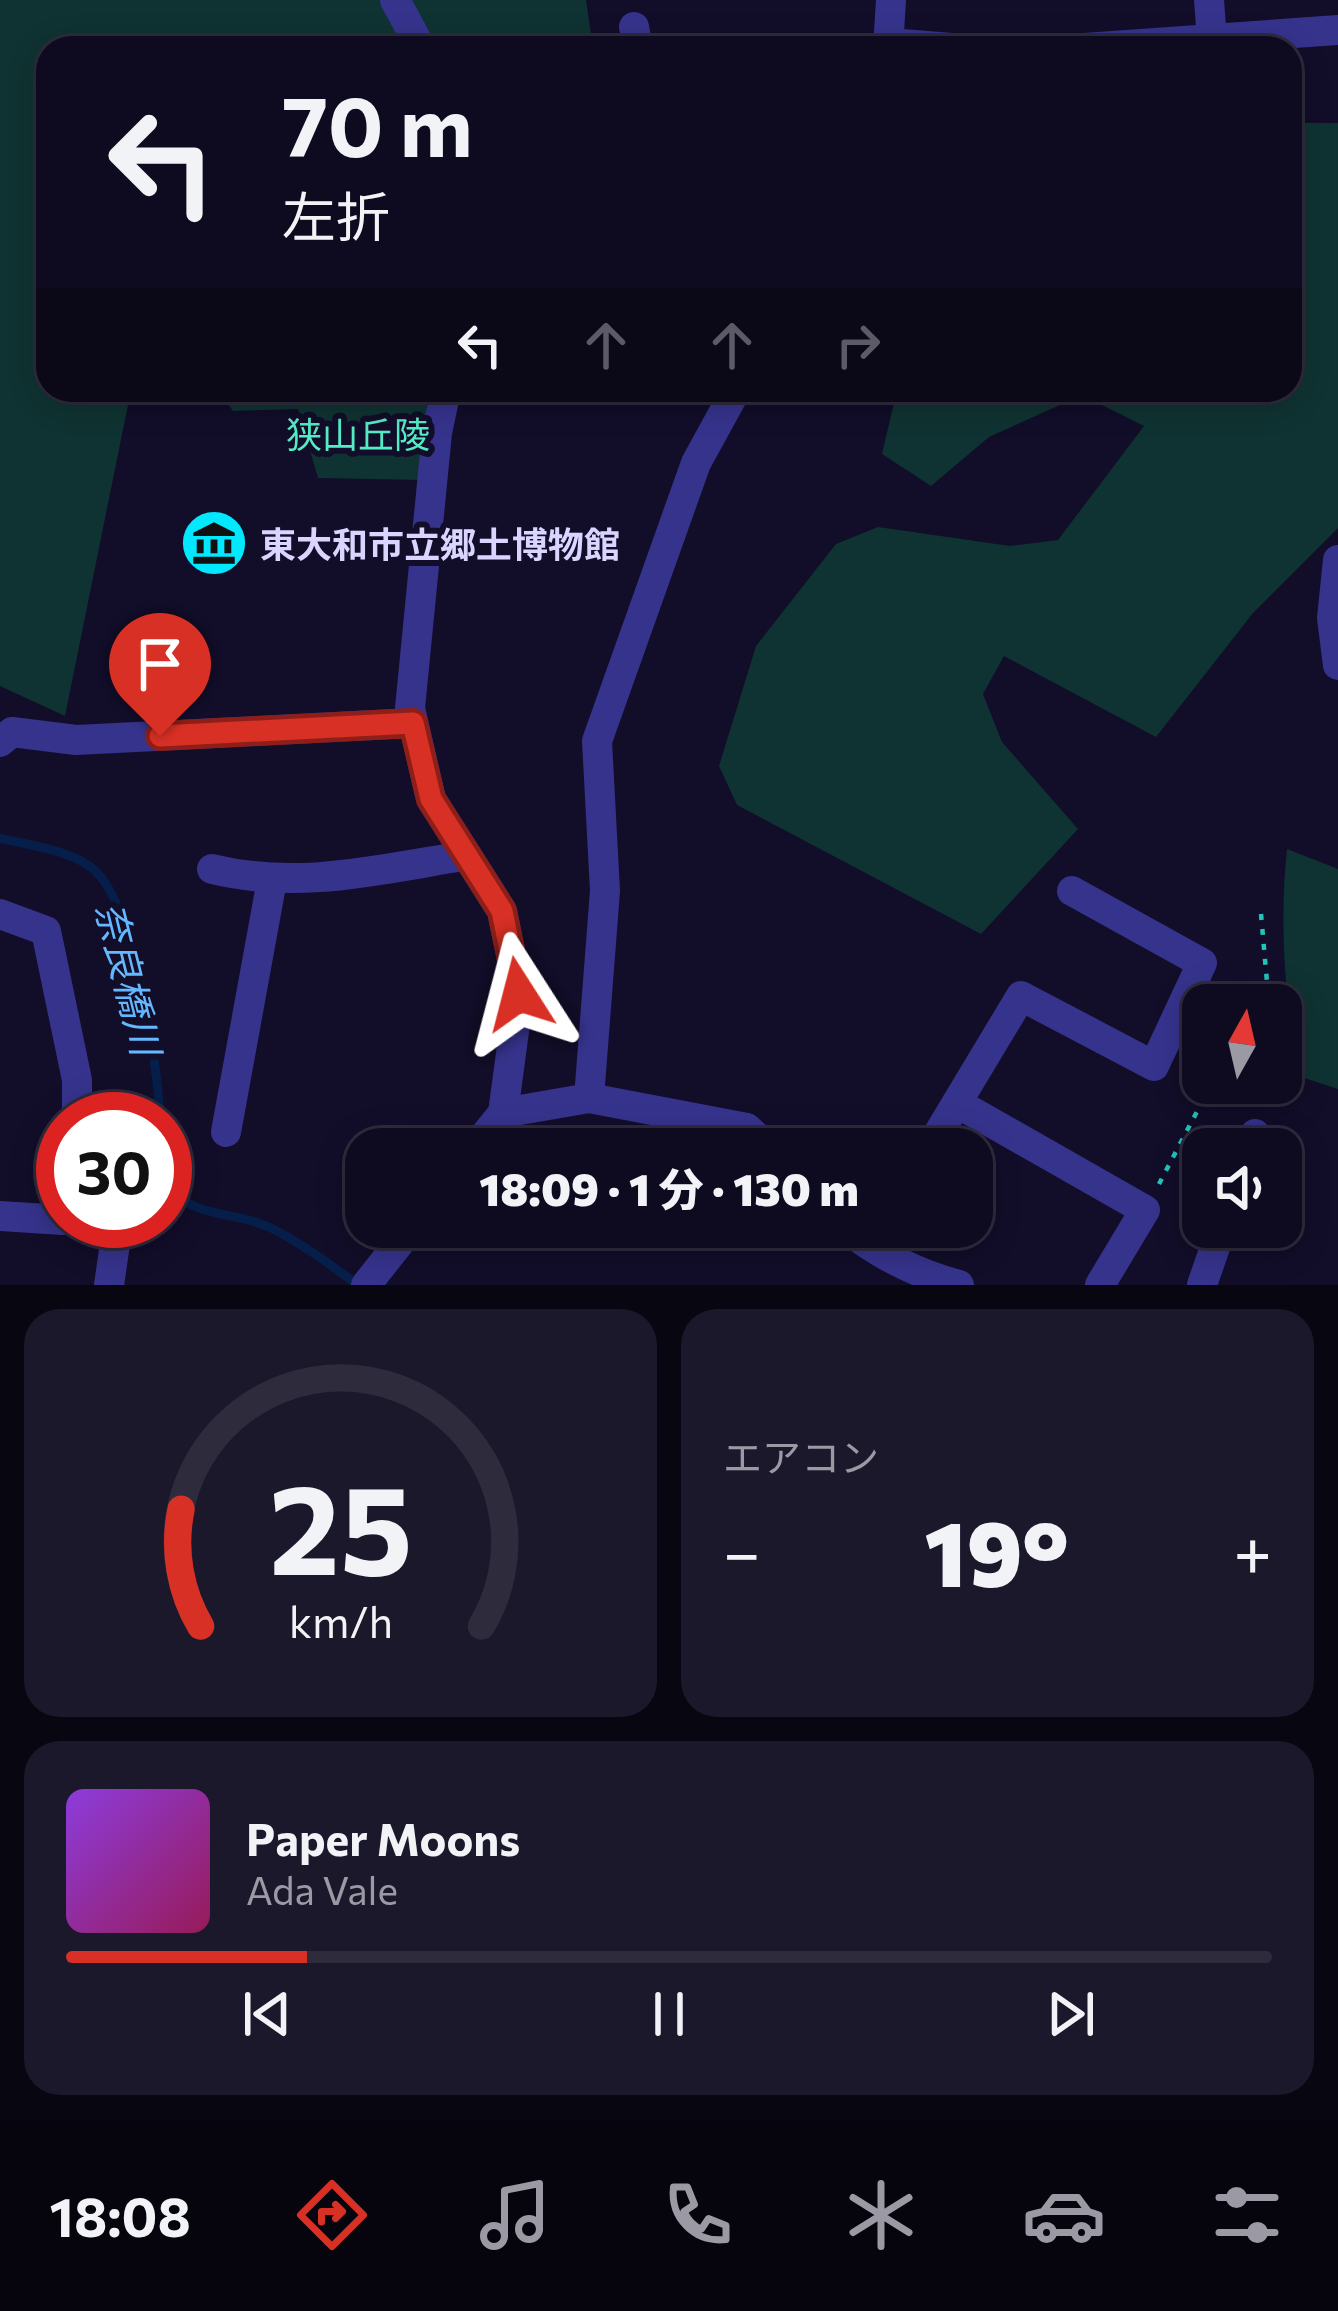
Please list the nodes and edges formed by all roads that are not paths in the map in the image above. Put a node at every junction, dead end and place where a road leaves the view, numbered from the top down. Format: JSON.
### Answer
{"nodes":[{"id":1,"x":395,"y":0,"type":"edge"},
{"id":2,"x":890,"y":0,"type":"edge"},
{"id":3,"x":1209,"y":0,"type":"edge"},
{"id":4,"x":1338,"y":30,"type":"edge"},
{"id":5,"x":415,"y":36,"type":"edge"},
{"id":6,"x":888,"y":36,"type":"edge"},
{"id":7,"x":1212,"y":36,"type":"edge"},
{"id":8,"x":1262,"y":36,"type":"edge"},
{"id":9,"x":443,"y":402,"type":"edge"},
{"id":10,"x":729,"y":402,"type":"edge"},
{"id":11,"x":1338,"y":560,"type":"edge"},
{"id":12,"x":1335,"y":617,"type":"edge"},
{"id":13,"x":1338,"y":665,"type":"edge"},
{"id":14,"x":413,"y":723,"type":"junction"},
{"id":15,"x":0,"y":742,"type":"edge"},
{"id":16,"x":463,"y":856,"type":"junction"},
{"id":17,"x":212,"y":869,"type":"dead end"},
{"id":18,"x":272,"y":880,"type":"junction"},
{"id":19,"x":1072,"y":891,"type":"dead end"},
{"id":20,"x":0,"y":914,"type":"edge"},
{"id":21,"x":77,"y":1092,"type":"edge"},
{"id":22,"x":589,"y":1098,"type":"junction"},
{"id":23,"x":957,"y":1103,"type":"junction"},
{"id":24,"x":503,"y":1113,"type":"junction"},
{"id":25,"x":491,"y":1128,"type":"edge"},
{"id":26,"x":747,"y":1128,"type":"edge"},
{"id":27,"x":942,"y":1128,"type":"edge"},
{"id":28,"x":226,"y":1132,"type":"dead end"},
{"id":29,"x":0,"y":1216,"type":"edge"},
{"id":30,"x":36,"y":1218,"type":"edge"},
{"id":31,"x":114,"y":1248,"type":"edge"},
{"id":32,"x":395,"y":1248,"type":"edge"},
{"id":33,"x":886,"y":1248,"type":"edge"},
{"id":34,"x":1215,"y":1248,"type":"edge"},
{"id":35,"x":369,"y":1281,"type":"edge"},
{"id":36,"x":109,"y":1285,"type":"edge"},
{"id":37,"x":959,"y":1285,"type":"edge"},
{"id":38,"x":1100,"y":1285,"type":"edge"},
{"id":39,"x":1202,"y":1285,"type":"edge"}],
"edges":[{"from":1,"to":5,"type":"street"},
{"from":2,"to":6,"type":"street"},
{"from":3,"to":7,"type":"street"},
{"from":4,"to":8,"type":"street"},
{"from":9,"to":14,"type":"street"},
{"from":10,"to":22,"type":"street"},
{"from":11,"to":12,"type":"street"},
{"from":12,"to":13,"type":"street"},
{"from":14,"to":15,"type":"street"},
{"from":14,"to":16,"type":"street"},
{"from":16,"to":18,"type":"street"},
{"from":16,"to":24,"type":"street"},
{"from":17,"to":18,"type":"street"},
{"from":18,"to":28,"type":"street"},
{"from":19,"to":23,"type":"street"},
{"from":20,"to":21,"type":"street"},
{"from":22,"to":24,"type":"street"},
{"from":22,"to":26,"type":"street"},
{"from":23,"to":27,"type":"street"},
{"from":23,"to":38,"type":"street"},
{"from":24,"to":25,"type":"street"},
{"from":29,"to":30,"type":"street"},
{"from":31,"to":36,"type":"street"},
{"from":32,"to":35,"type":"street"},
{"from":33,"to":37,"type":"street"},
{"from":34,"to":39,"type":"street"}]}
